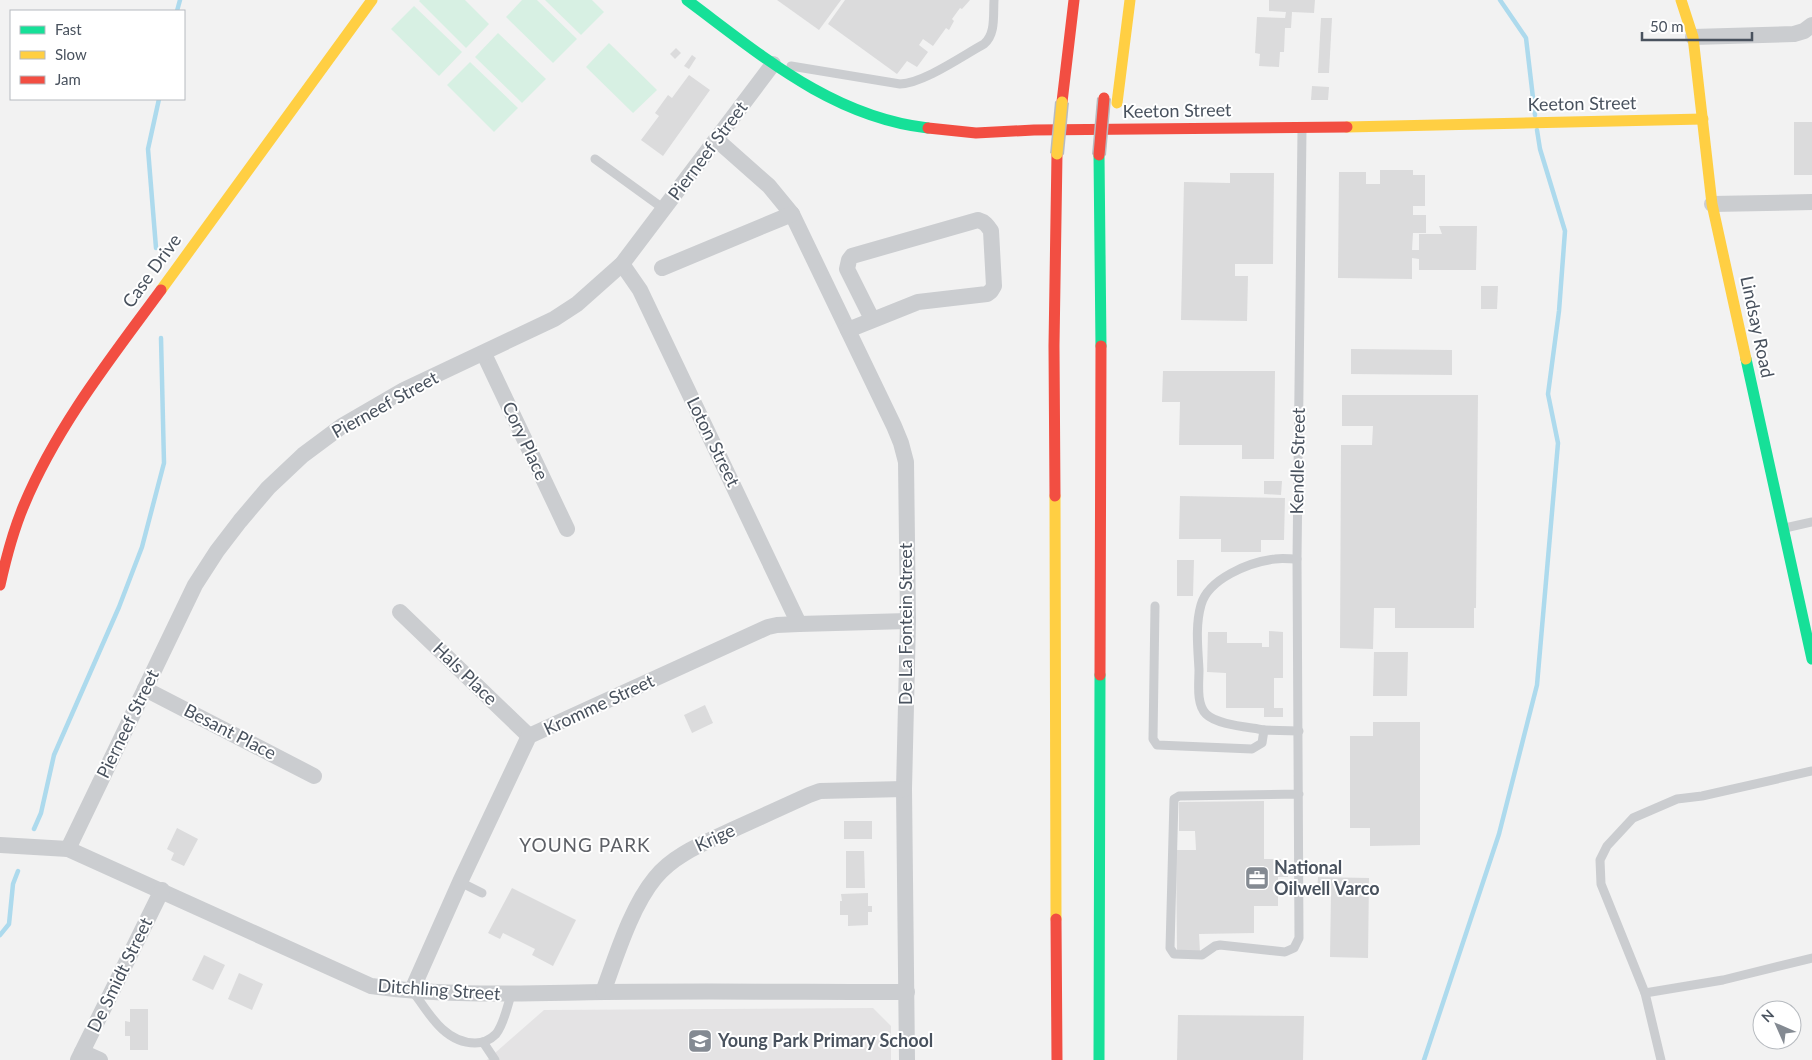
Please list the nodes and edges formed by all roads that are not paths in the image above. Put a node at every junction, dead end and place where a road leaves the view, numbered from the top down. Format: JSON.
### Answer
{"nodes":[{"id":1,"x":372,"y":0,"type":"edge"},
{"id":2,"x":687,"y":0,"type":"edge"},
{"id":3,"x":994,"y":0,"type":"edge"},
{"id":4,"x":1067,"y":0,"type":"edge"},
{"id":5,"x":1074,"y":0,"type":"edge"},
{"id":6,"x":1130,"y":0,"type":"edge"},
{"id":7,"x":1681,"y":0,"type":"edge"},
{"id":8,"x":1812,"y":25,"type":"edge"},
{"id":9,"x":1693,"y":36,"type":"junction"},
{"id":10,"x":773,"y":64,"type":"junction"},
{"id":11,"x":1066,"y":76,"type":"junction"},
{"id":12,"x":1105,"y":94,"type":"dead end"},
{"id":13,"x":1703,"y":119,"type":"junction"},
{"id":14,"x":1302,"y":128,"type":"junction"},
{"id":15,"x":716,"y":140,"type":"junction"},
{"id":16,"x":1113,"y":142,"type":"dead end"},
{"id":17,"x":595,"y":159,"type":"dead end"},
{"id":18,"x":1111,"y":172,"type":"dead end"},
{"id":19,"x":1812,"y":202,"type":"edge"},
{"id":20,"x":1712,"y":204,"type":"junction"},
{"id":21,"x":664,"y":208,"type":"junction"},
{"id":22,"x":792,"y":214,"type":"junction"},
{"id":23,"x":622,"y":264,"type":"junction"},
{"id":24,"x":662,"y":268,"type":"dead end"},
{"id":25,"x":872,"y":320,"type":"junction"},
{"id":26,"x":848,"y":330,"type":"junction"},
{"id":27,"x":1101,"y":336,"type":"junction"},
{"id":28,"x":484,"y":354,"type":"junction"},
{"id":29,"x":1812,"y":522,"type":"edge"},
{"id":30,"x":567,"y":529,"type":"dead end"},
{"id":31,"x":1783,"y":529,"type":"junction"},
{"id":32,"x":1297,"y":559,"type":"junction"},
{"id":33,"x":0,"y":585,"type":"edge"},
{"id":34,"x":1155,"y":606,"type":"dead end"},
{"id":35,"x":400,"y":612,"type":"dead end"},
{"id":36,"x":908,"y":621,"type":"junction"},
{"id":37,"x":800,"y":624,"type":"junction"},
{"id":38,"x":1812,"y":659,"type":"edge"},
{"id":39,"x":145,"y":689,"type":"junction"},
{"id":40,"x":1264,"y":730,"type":"junction"},
{"id":41,"x":1299,"y":731,"type":"junction"},
{"id":42,"x":530,"y":736,"type":"junction"},
{"id":43,"x":1812,"y":771,"type":"edge"},
{"id":44,"x":314,"y":776,"type":"dead end"},
{"id":45,"x":904,"y":789,"type":"junction"},
{"id":46,"x":1299,"y":794,"type":"junction"},
{"id":47,"x":0,"y":845,"type":"edge"},
{"id":48,"x":68,"y":849,"type":"junction"},
{"id":49,"x":460,"y":882,"type":"junction"},
{"id":50,"x":162,"y":890,"type":"junction"},
{"id":51,"x":482,"y":893,"type":"dead end"},
{"id":52,"x":1812,"y":958,"type":"edge"},
{"id":53,"x":412,"y":990,"type":"junction"},
{"id":54,"x":603,"y":992,"type":"junction"},
{"id":55,"x":907,"y":992,"type":"junction"},
{"id":56,"x":1645,"y":993,"type":"junction"},
{"id":57,"x":511,"y":995,"type":"junction"},
{"id":58,"x":483,"y":1042,"type":"junction"},
{"id":59,"x":80,"y":1056,"type":"edge"},
{"id":60,"x":100,"y":1060,"type":"edge"},
{"id":61,"x":495,"y":1060,"type":"edge"},
{"id":62,"x":907,"y":1060,"type":"edge"},
{"id":63,"x":1058,"y":1060,"type":"edge"},
{"id":64,"x":1099,"y":1060,"type":"edge"},
{"id":65,"x":1660,"y":1060,"type":"edge"}],
"edges":[{"from":1,"to":33,"type":"main road","name":"Case Drive"},
{"from":2,"to":10,"type":"main road","name":"Keeton Street"},
{"from":3,"to":10,"type":"lane"},
{"from":4,"to":11,"type":"main road"},
{"from":5,"to":11,"type":"main road"},
{"from":6,"to":16,"type":"main road"},
{"from":7,"to":9,"type":"main road","name":"Lindsay Road"},
{"from":8,"to":9,"type":"street"},
{"from":9,"to":13,"type":"main road","name":"Lindsay Road"},
{"from":10,"to":14,"type":"main road","name":"Keeton Street"},
{"from":10,"to":15,"type":"street","name":"Pierneef Street"},
{"from":11,"to":63,"type":"main road","bridge":true},
{"from":12,"to":27,"type":"main road","bridge":true},
{"from":13,"to":14,"type":"main road","name":"Keeton Street"},
{"from":13,"to":20,"type":"main road","name":"Lindsay Road"},
{"from":14,"to":32,"type":"lane","name":"Kendle Street"},
{"from":15,"to":21,"type":"street","name":"Pierneef Street"},
{"from":15,"to":22,"type":"street","name":"De La Fontein Street"},
{"from":17,"to":21,"type":"lane"},
{"from":18,"to":27,"type":"main road"},
{"from":19,"to":20,"type":"street"},
{"from":20,"to":31,"type":"main road","name":"Lindsay Road"},
{"from":21,"to":23,"type":"street","name":"Pierneef Street"},
{"from":22,"to":24,"type":"street"},
{"from":22,"to":26,"type":"street","name":"De La Fontein Street"},
{"from":23,"to":28,"type":"street","name":"Pierneef Street"},
{"from":23,"to":37,"type":"street","name":"Loton Street"},
{"from":25,"to":25,"type":"street"},
{"from":25,"to":26,"type":"street"},
{"from":26,"to":36,"type":"street","name":"De La Fontein Street"},
{"from":27,"to":64,"type":"main road"},
{"from":28,"to":30,"type":"street","name":"Cory Place"},
{"from":28,"to":39,"type":"street","name":"Pierneef Street"},
{"from":29,"to":31,"type":"lane"},
{"from":31,"to":38,"type":"main road","name":"Lindsay Road"},
{"from":32,"to":40,"type":"lane"},
{"from":32,"to":41,"type":"lane","name":"Kendle Street"},
{"from":34,"to":40,"type":"lane"},
{"from":35,"to":42,"type":"street","name":"Hals Place"},
{"from":36,"to":37,"type":"street","name":"Kromme Street"},
{"from":36,"to":45,"type":"street","name":"De La Fontein Street"},
{"from":37,"to":42,"type":"street","name":"Kromme Street"},
{"from":39,"to":44,"type":"street","name":"Besant Place"},
{"from":39,"to":48,"type":"street","name":"Pierneef Street"},
{"from":40,"to":41,"type":"lane"},
{"from":41,"to":46,"type":"lane","name":"Kendle Street"},
{"from":42,"to":49,"type":"street","name":"Kromme Street"},
{"from":43,"to":56,"type":"lane"},
{"from":45,"to":54,"type":"street","name":"Krige"},
{"from":45,"to":55,"type":"street","name":"De La Fontein Street"},
{"from":46,"to":46,"type":"lane","name":"Kendle Street"},
{"from":47,"to":48,"type":"street","name":"Ditchling Street"},
{"from":48,"to":50,"type":"street","name":"Ditchling Street"},
{"from":49,"to":51,"type":"lane"},
{"from":49,"to":53,"type":"street","name":"Kromme Street"},
{"from":50,"to":53,"type":"street","name":"Ditchling Street"},
{"from":50,"to":59,"type":"street","name":"De Smidt Street"},
{"from":52,"to":56,"type":"lane"},
{"from":53,"to":57,"type":"street","name":"Ditchling Street"},
{"from":53,"to":58,"type":"lane"},
{"from":54,"to":55,"type":"street","name":"Ditchling Street"},
{"from":54,"to":57,"type":"street","name":"Ditchling Street"},
{"from":55,"to":62,"type":"street","name":"De La Fontein Street"},
{"from":56,"to":65,"type":"lane"},
{"from":57,"to":58,"type":"lane"},
{"from":58,"to":61,"type":"lane"},
{"from":59,"to":60,"type":"street"}]}
